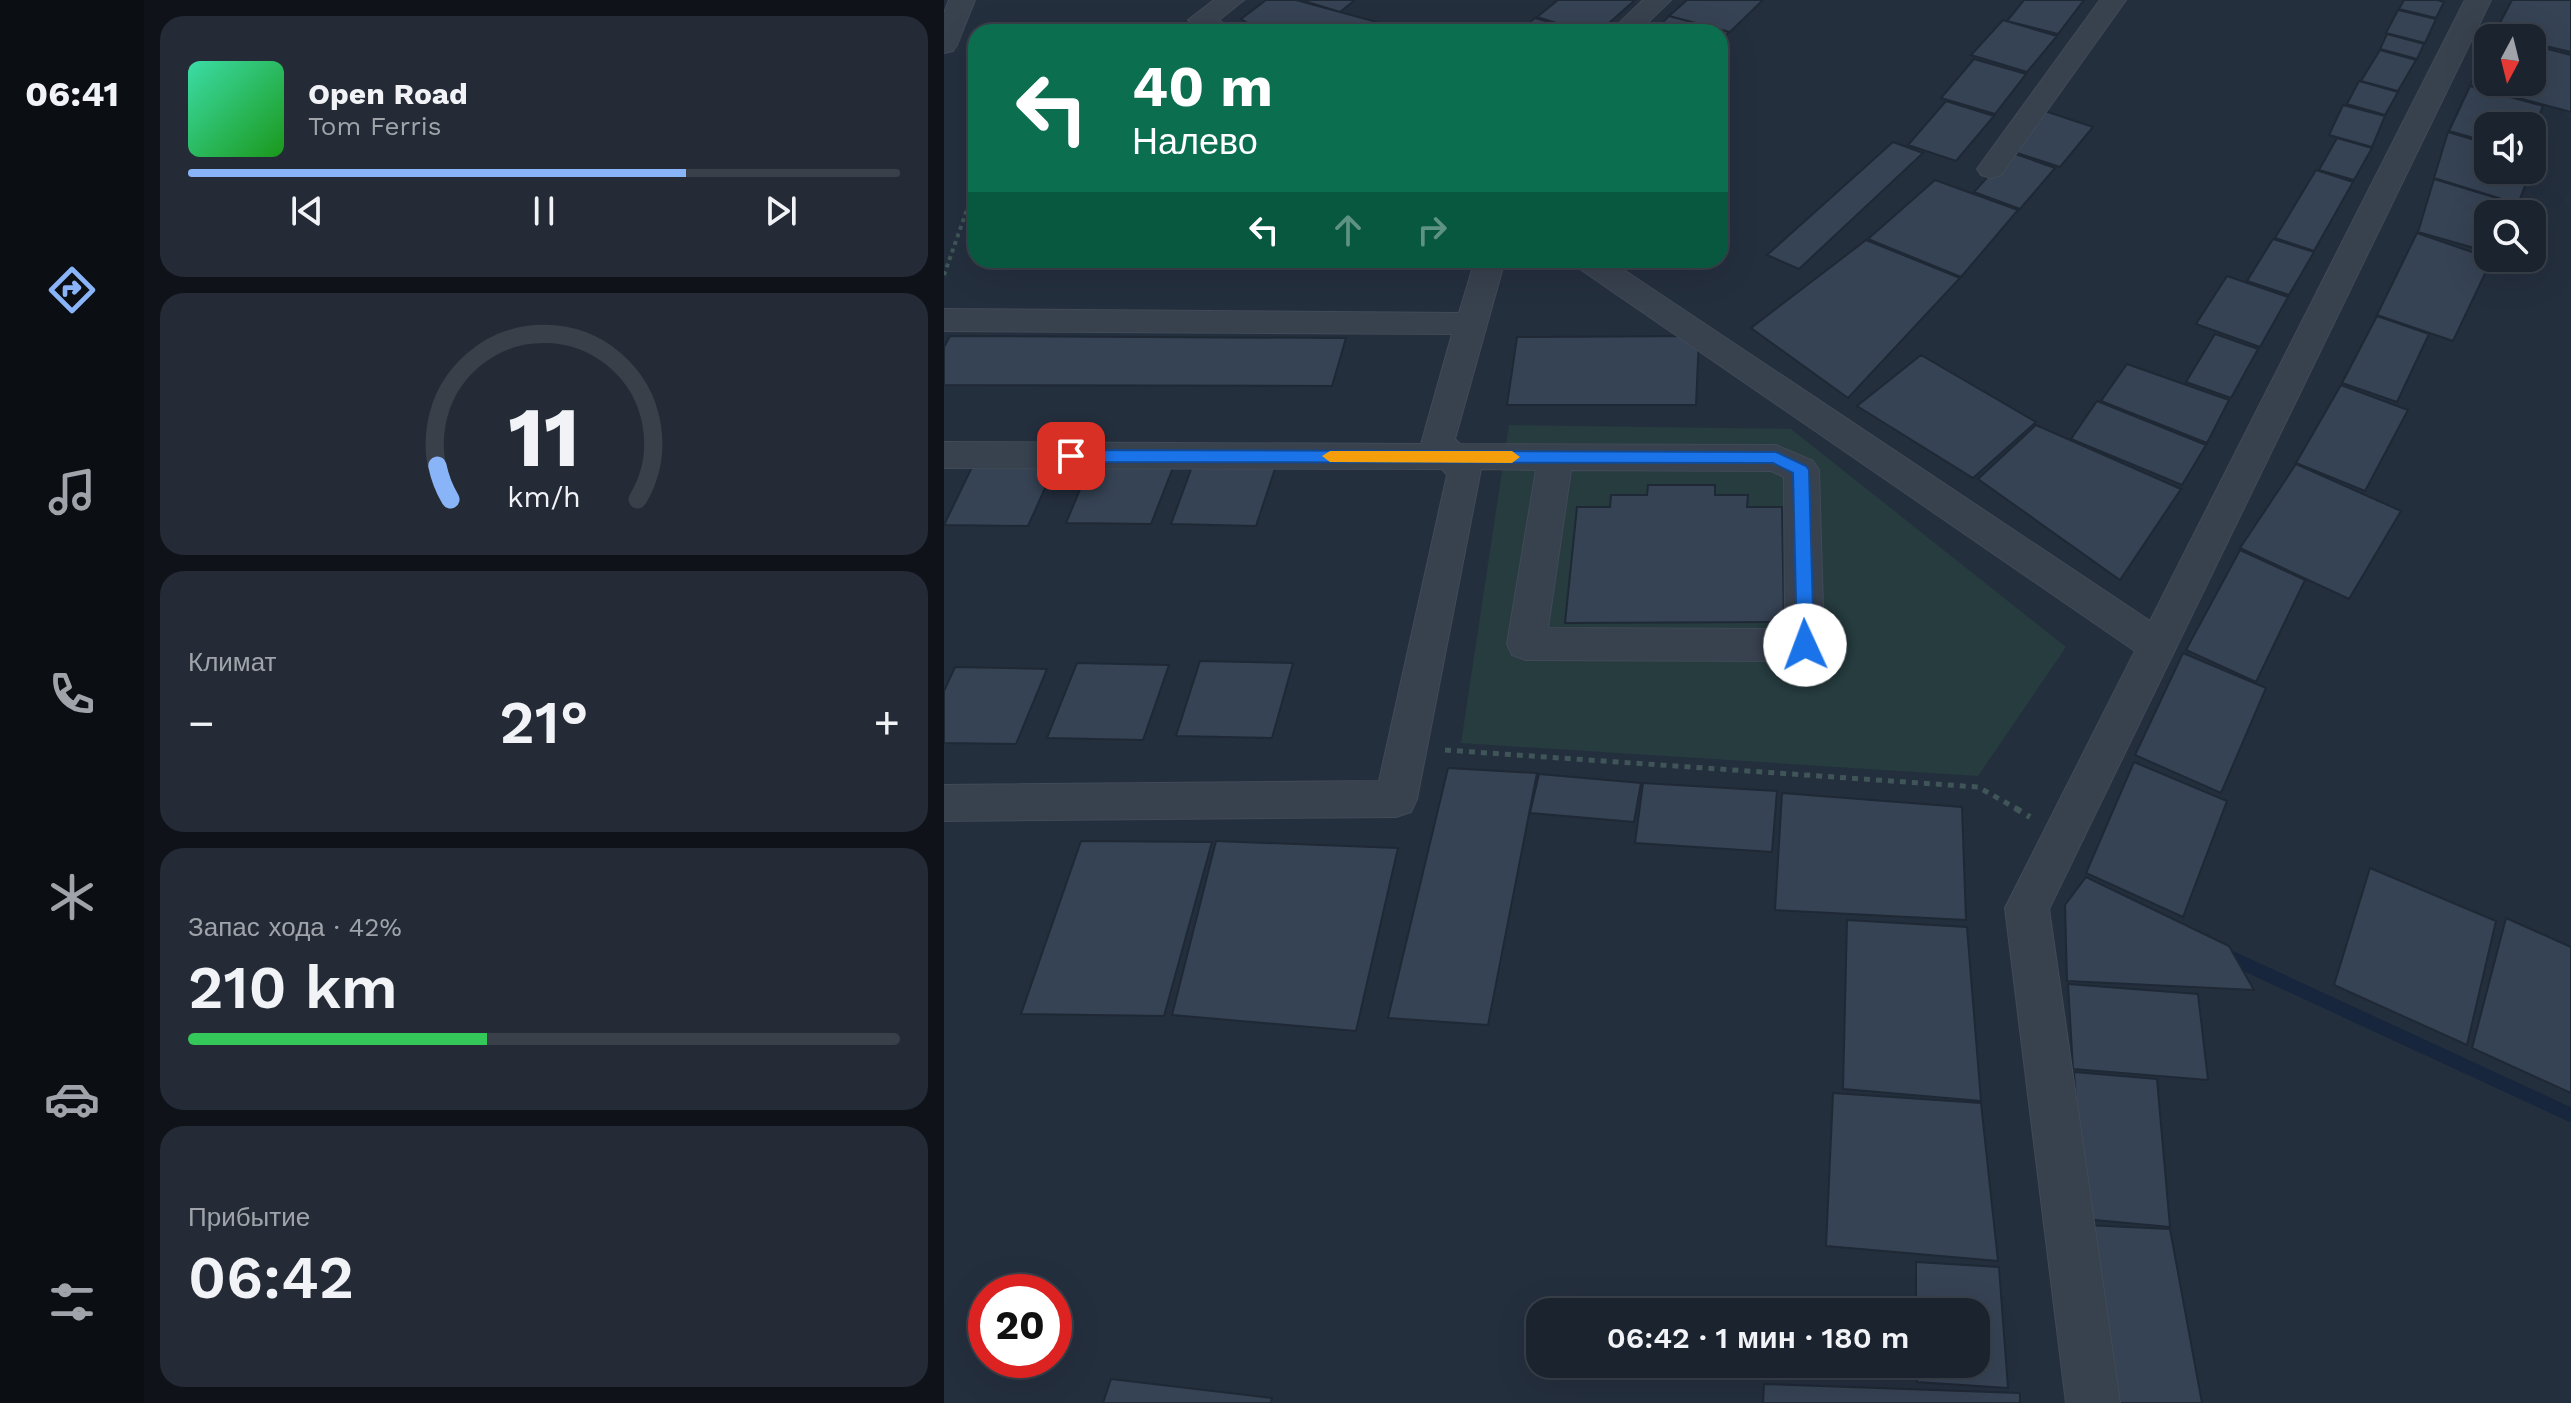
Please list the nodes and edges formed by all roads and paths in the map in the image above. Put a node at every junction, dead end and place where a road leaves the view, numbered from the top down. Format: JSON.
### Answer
{"nodes":[{"id":1,"x":962,"y":0,"type":"edge"},
{"id":2,"x":1231,"y":0,"type":"edge"},
{"id":3,"x":1658,"y":0,"type":"edge"},
{"id":4,"x":2113,"y":0,"type":"edge"},
{"id":5,"x":2478,"y":0,"type":"edge"},
{"id":6,"x":1208,"y":24,"type":"edge"},
{"id":7,"x":1632,"y":24,"type":"edge"},
{"id":8,"x":944,"y":45,"type":"edge"},
{"id":9,"x":1991,"y":169,"type":"dead end"},
{"id":10,"x":968,"y":207,"type":"edge"},
{"id":11,"x":1488,"y":268,"type":"edge"},
{"id":12,"x":1600,"y":268,"type":"edge"},
{"id":13,"x":944,"y":275,"type":"edge"},
{"id":14,"x":944,"y":320,"type":"edge"},
{"id":15,"x":1473,"y":324,"type":"junction"},
{"id":16,"x":944,"y":455,"type":"edge"},
{"id":17,"x":1451,"y":457,"type":"junction"},
{"id":18,"x":1556,"y":457,"type":"junction"},
{"id":19,"x":2158,"y":646,"type":"junction"},
{"id":20,"x":1408,"y":748,"type":"junction"},
{"id":21,"x":944,"y":803,"type":"edge"},
{"id":22,"x":2063,"y":837,"type":"junction"},
{"id":23,"x":2093,"y":1403,"type":"edge"}],
"edges":[{"from":1,"to":8,"type":"street"},
{"from":2,"to":6,"type":"street"},
{"from":3,"to":7,"type":"street"},
{"from":4,"to":9,"type":"street"},
{"from":5,"to":19,"type":"street"},
{"from":10,"to":13,"type":"path"},
{"from":11,"to":15,"type":"street"},
{"from":12,"to":19,"type":"street"},
{"from":14,"to":15,"type":"street"},
{"from":15,"to":17,"type":"street"},
{"from":16,"to":17,"type":"street"},
{"from":17,"to":18,"type":"street"},
{"from":17,"to":20,"type":"street"},
{"from":18,"to":18,"type":"street"},
{"from":19,"to":22,"type":"street"},
{"from":20,"to":21,"type":"street"},
{"from":20,"to":22,"type":"path"},
{"from":22,"to":23,"type":"street"}]}
